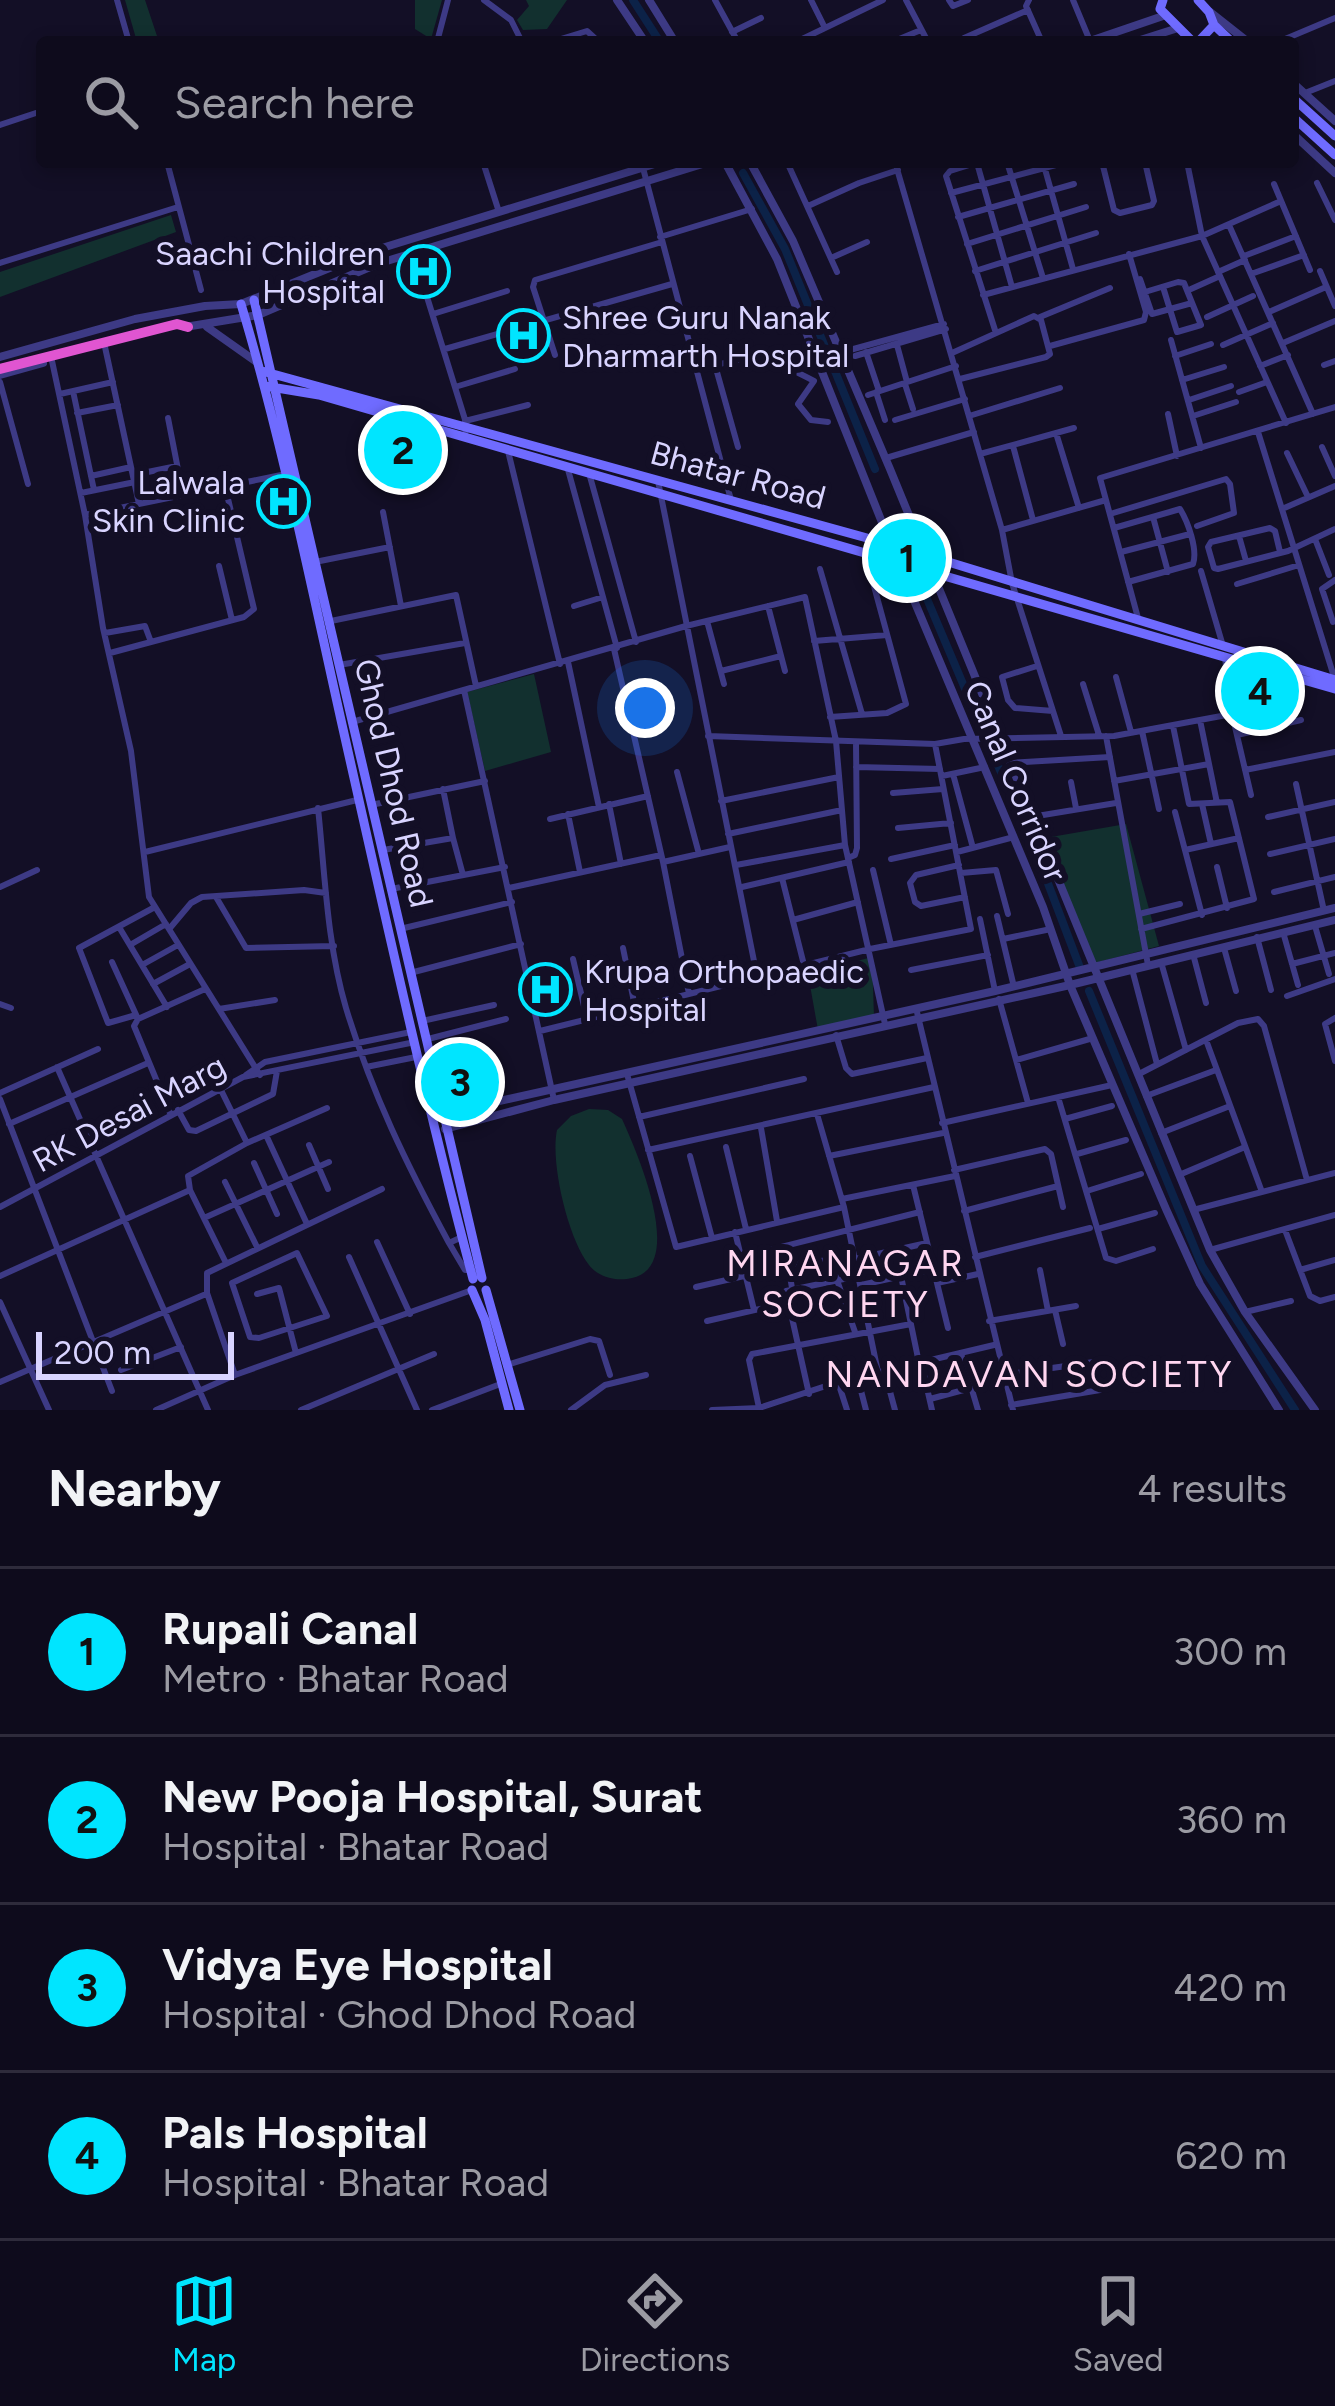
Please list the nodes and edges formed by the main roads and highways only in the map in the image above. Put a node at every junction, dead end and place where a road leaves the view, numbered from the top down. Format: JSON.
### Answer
{"nodes":[{"id":1,"x":1198,"y":0,"type":"edge"},
{"id":2,"x":1160,"y":6,"type":"edge"},
{"id":3,"x":1214,"y":25,"type":"junction"},
{"id":4,"x":1193,"y":36,"type":"edge"},
{"id":5,"x":1206,"y":36,"type":"edge"},
{"id":6,"x":1226,"y":36,"type":"edge"},
{"id":7,"x":1299,"y":98,"type":"edge"},
{"id":8,"x":1299,"y":122,"type":"edge"},
{"id":9,"x":1335,"y":136,"type":"edge"},
{"id":10,"x":1335,"y":155,"type":"edge"},
{"id":11,"x":254,"y":300,"type":"road end"},
{"id":12,"x":242,"y":304,"type":"road end"},
{"id":13,"x":182,"y":325,"type":"road end"},
{"id":14,"x":267,"y":350,"type":"junction"},
{"id":15,"x":265,"y":369,"type":"junction"},
{"id":16,"x":0,"y":376,"type":"edge"},
{"id":17,"x":271,"y":386,"type":"junction"},
{"id":18,"x":301,"y":386,"type":"junction"},
{"id":19,"x":280,"y":407,"type":"junction"},
{"id":20,"x":465,"y":429,"type":"junction"},
{"id":21,"x":658,"y":487,"type":"junction"},
{"id":22,"x":1224,"y":652,"type":"junction"},
{"id":23,"x":1334,"y":677,"type":"edge"},
{"id":24,"x":347,"y":723,"type":"junction"},
{"id":25,"x":364,"y":802,"type":"junction"},
{"id":26,"x":420,"y":1033,"type":"junction"},
{"id":27,"x":437,"y":1115,"type":"junction"},
{"id":28,"x":440,"y":1127,"type":"junction"},
{"id":29,"x":474,"y":1279,"type":"junction"},
{"id":30,"x":509,"y":1410,"type":"edge"},
{"id":31,"x":520,"y":1410,"type":"edge"}],
"edges":[{"from":1,"to":3,"type":"main road"},
{"from":2,"to":4,"type":"main road"},
{"from":3,"to":5,"type":"main road"},
{"from":3,"to":6,"type":"main road"},
{"from":7,"to":9,"type":"main road"},
{"from":8,"to":10,"type":"main road"},
{"from":11,"to":14,"type":"main road","name":"Ghod Dhod Road"},
{"from":12,"to":15,"type":"main road"},
{"from":13,"to":16,"type":"highway"},
{"from":14,"to":15,"type":"main road","name":"Ghod Dhod Road"},
{"from":14,"to":18,"type":"main road"},
{"from":15,"to":17,"type":"main road","name":"Ghod Dhod Road"},
{"from":15,"to":18,"type":"main road"},
{"from":17,"to":18,"type":"main road"},
{"from":17,"to":19,"type":"main road","name":"Ghod Dhod Road"},
{"from":17,"to":24,"type":"main road"},
{"from":18,"to":19,"type":"main road"},
{"from":18,"to":20,"type":"main road"},
{"from":19,"to":24,"type":"main road","name":"Ghod Dhod Road"},
{"from":20,"to":21,"type":"main road","name":"Bhatar Road"},
{"from":20,"to":21,"type":"main road"},
{"from":21,"to":22,"type":"main road"},
{"from":21,"to":22,"type":"main road","name":"Bhatar Road"},
{"from":22,"to":23,"type":"main road","name":"Bhatar Road"},
{"from":24,"to":25,"type":"main road","name":"Ghod Dhod Road"},
{"from":25,"to":26,"type":"main road"},
{"from":25,"to":26,"type":"main road","name":"Ghod Dhod Road"},
{"from":26,"to":27,"type":"main road","name":"Ghod Dhod Road"},
{"from":26,"to":27,"type":"main road"},
{"from":27,"to":28,"type":"main road"},
{"from":28,"to":29,"type":"main road"},
{"from":28,"to":29,"type":"main road"},
{"from":29,"to":30,"type":"main road"},
{"from":29,"to":31,"type":"main road"}]}
